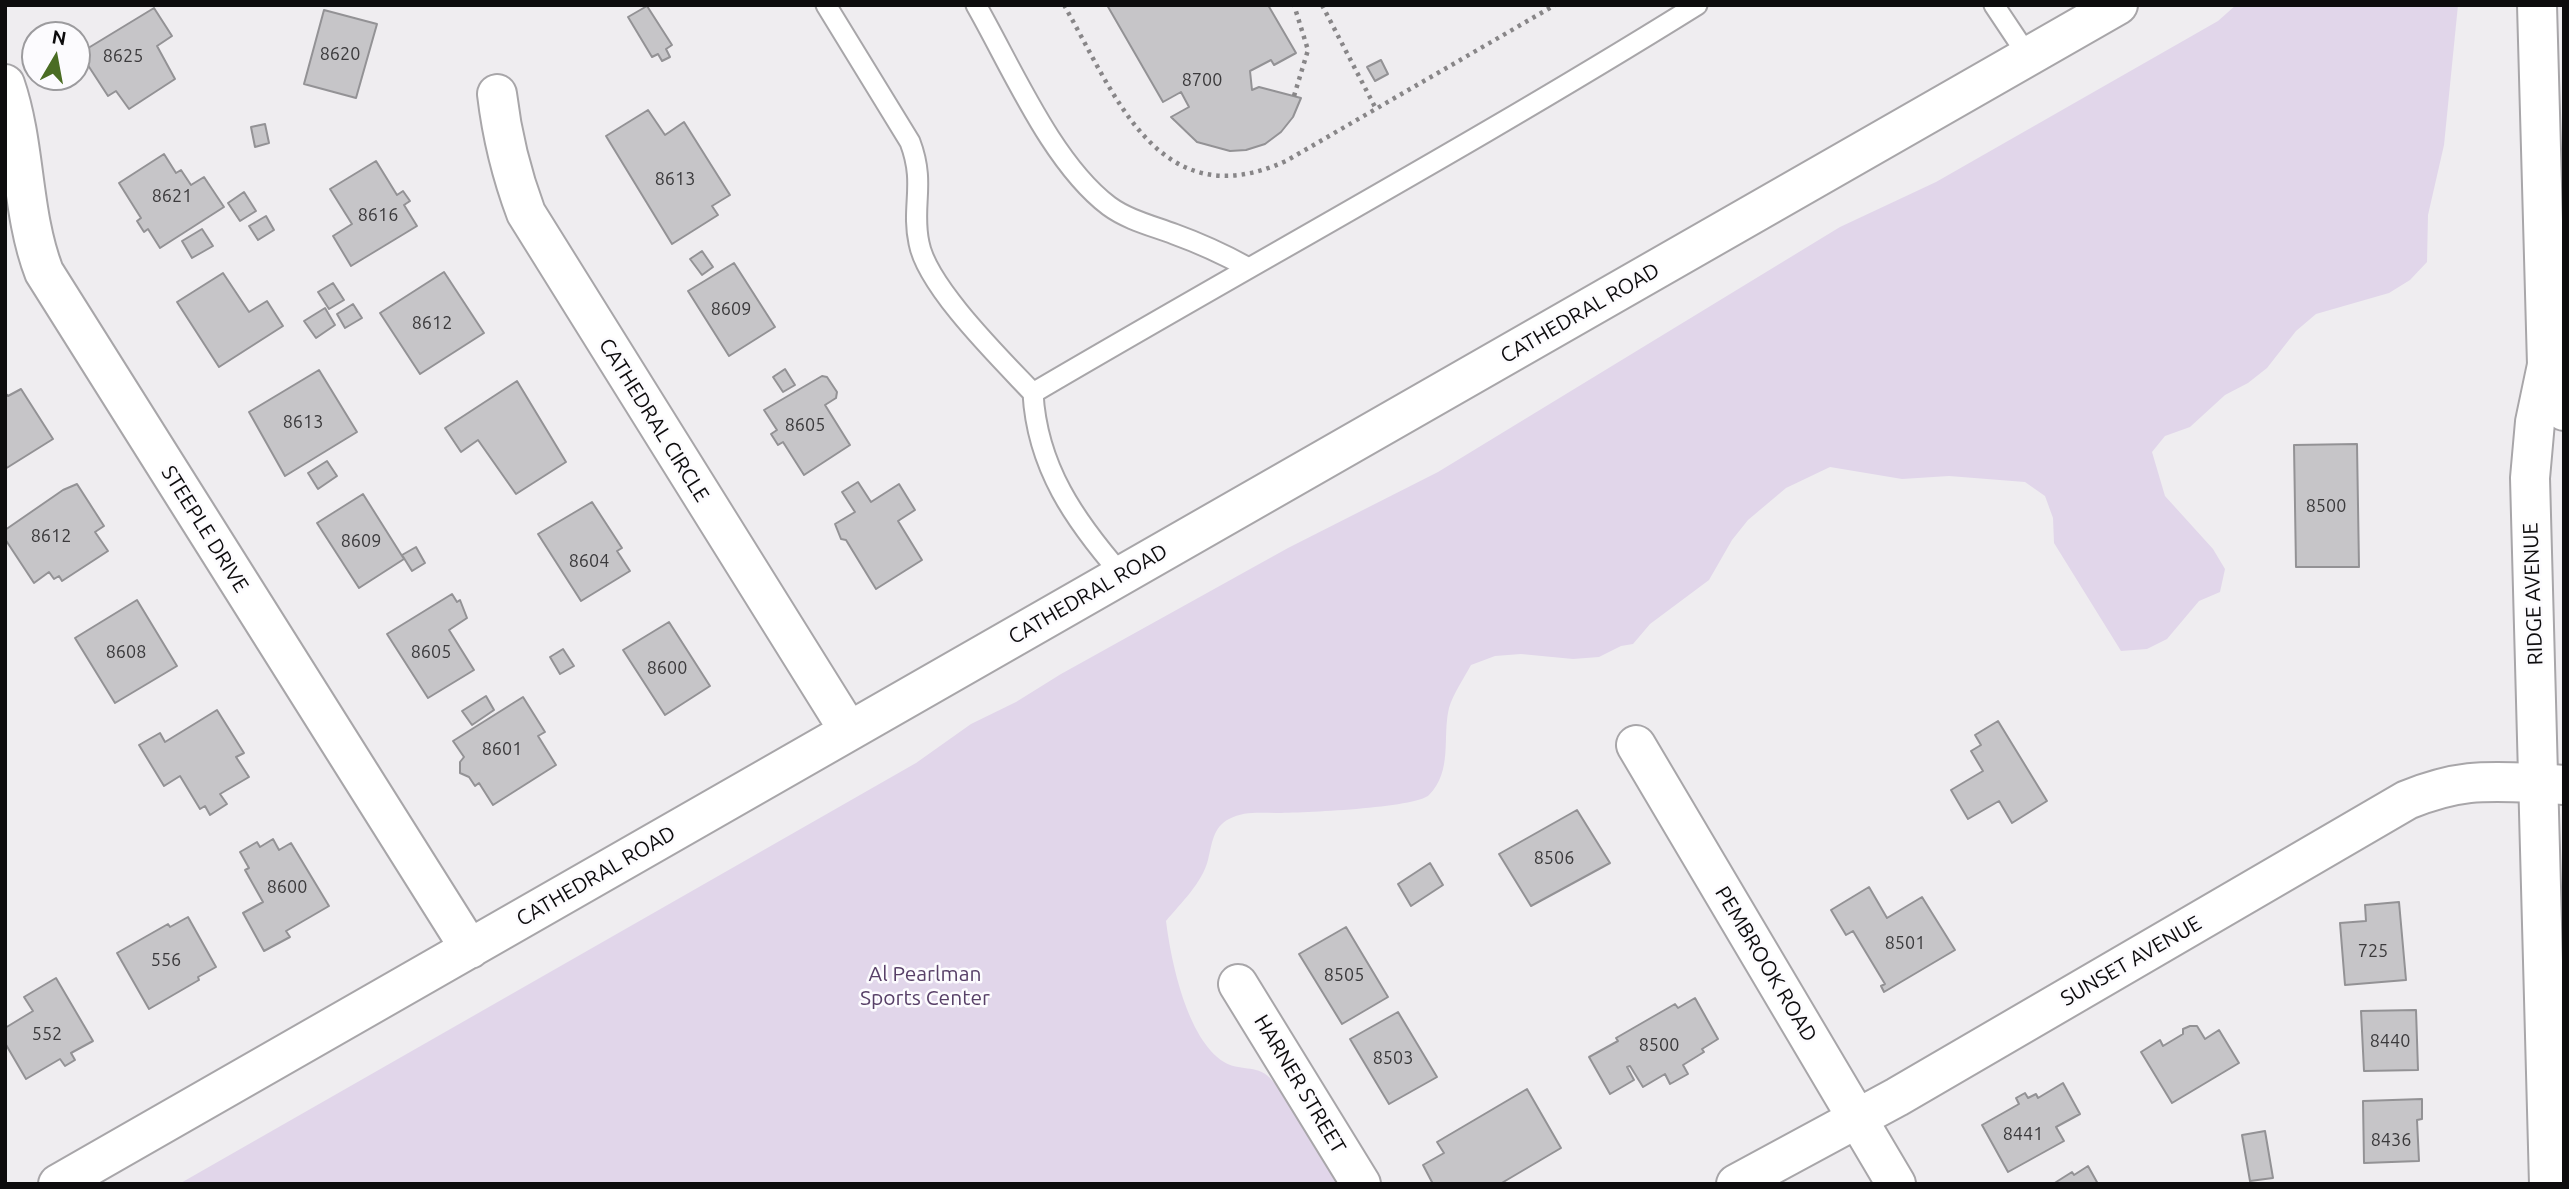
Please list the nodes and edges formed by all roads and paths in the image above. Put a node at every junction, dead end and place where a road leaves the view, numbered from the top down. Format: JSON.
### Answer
{"nodes":[{"id":1,"x":826,"y":5,"type":"edge"},
{"id":2,"x":976,"y":5,"type":"edge"},
{"id":3,"x":1064,"y":5,"type":"edge"},
{"id":4,"x":1294,"y":5,"type":"edge"},
{"id":5,"x":1322,"y":5,"type":"edge"},
{"id":6,"x":1555,"y":5,"type":"edge"},
{"id":7,"x":1697,"y":5,"type":"edge"},
{"id":8,"x":1994,"y":5,"type":"edge"},
{"id":9,"x":2118,"y":5,"type":"edge"},
{"id":10,"x":2537,"y":5,"type":"edge"},
{"id":11,"x":2028,"y":56,"type":"junction"},
{"id":12,"x":5,"y":84,"type":"edge"},
{"id":13,"x":497,"y":94,"type":"dead end"},
{"id":14,"x":1294,"y":96,"type":"dead end"},
{"id":15,"x":1375,"y":107,"type":"junction"},
{"id":16,"x":1247,"y":267,"type":"junction"},
{"id":17,"x":2547,"y":365,"type":"junction"},
{"id":18,"x":1033,"y":393,"type":"junction"},
{"id":19,"x":2564,"y":411,"type":"edge"},
{"id":20,"x":1122,"y":575,"type":"junction"},
{"id":21,"x":849,"y":731,"type":"junction"},
{"id":22,"x":1636,"y":745,"type":"dead end"},
{"id":23,"x":2551,"y":784,"type":"edge"},
{"id":24,"x":470,"y":948,"type":"junction"},
{"id":25,"x":1238,"y":984,"type":"dead end"},
{"id":26,"x":1857,"y":1117,"type":"junction"},
{"id":27,"x":58,"y":1184,"type":"edge"},
{"id":28,"x":1361,"y":1184,"type":"edge"},
{"id":29,"x":1736,"y":1184,"type":"edge"},
{"id":30,"x":1896,"y":1184,"type":"edge"},
{"id":31,"x":2549,"y":1184,"type":"edge"}],
"edges":[{"from":1,"to":18,"type":"lane"},
{"from":2,"to":16,"type":"lane"},
{"from":3,"to":15,"type":"path"},
{"from":4,"to":14,"type":"path"},
{"from":5,"to":15,"type":"path"},
{"from":6,"to":15,"type":"path"},
{"from":7,"to":16,"type":"lane"},
{"from":8,"to":11,"type":"lane"},
{"from":9,"to":11,"type":"street","name":"CATHEDRAL ROAD"},
{"from":10,"to":17,"type":"street","name":"RIDGE AVENUE"},
{"from":11,"to":20,"type":"street","name":"CATHEDRAL ROAD"},
{"from":12,"to":24,"type":"street","name":"STEEPLE DRIVE"},
{"from":13,"to":21,"type":"street","name":"CATHEDRAL CIRCLE"},
{"from":16,"to":18,"type":"lane"},
{"from":17,"to":19,"type":"street"},
{"from":17,"to":23,"type":"street","name":"RIDGE AVENUE"},
{"from":18,"to":20,"type":"lane"},
{"from":20,"to":21,"type":"street","name":"CATHEDRAL ROAD"},
{"from":21,"to":24,"type":"street","name":"CATHEDRAL ROAD"},
{"from":22,"to":26,"type":"street","name":"PEMBROOK ROAD"},
{"from":23,"to":26,"type":"street","name":"SUNSET AVENUE"},
{"from":23,"to":31,"type":"street","name":"RIDGE AVENUE"},
{"from":24,"to":27,"type":"street","name":"CATHEDRAL ROAD"},
{"from":25,"to":28,"type":"street","name":"HARNER STREET"},
{"from":26,"to":29,"type":"street","name":"SUNSET AVENUE"},
{"from":26,"to":30,"type":"street","name":"PEMBROOK ROAD"}]}
